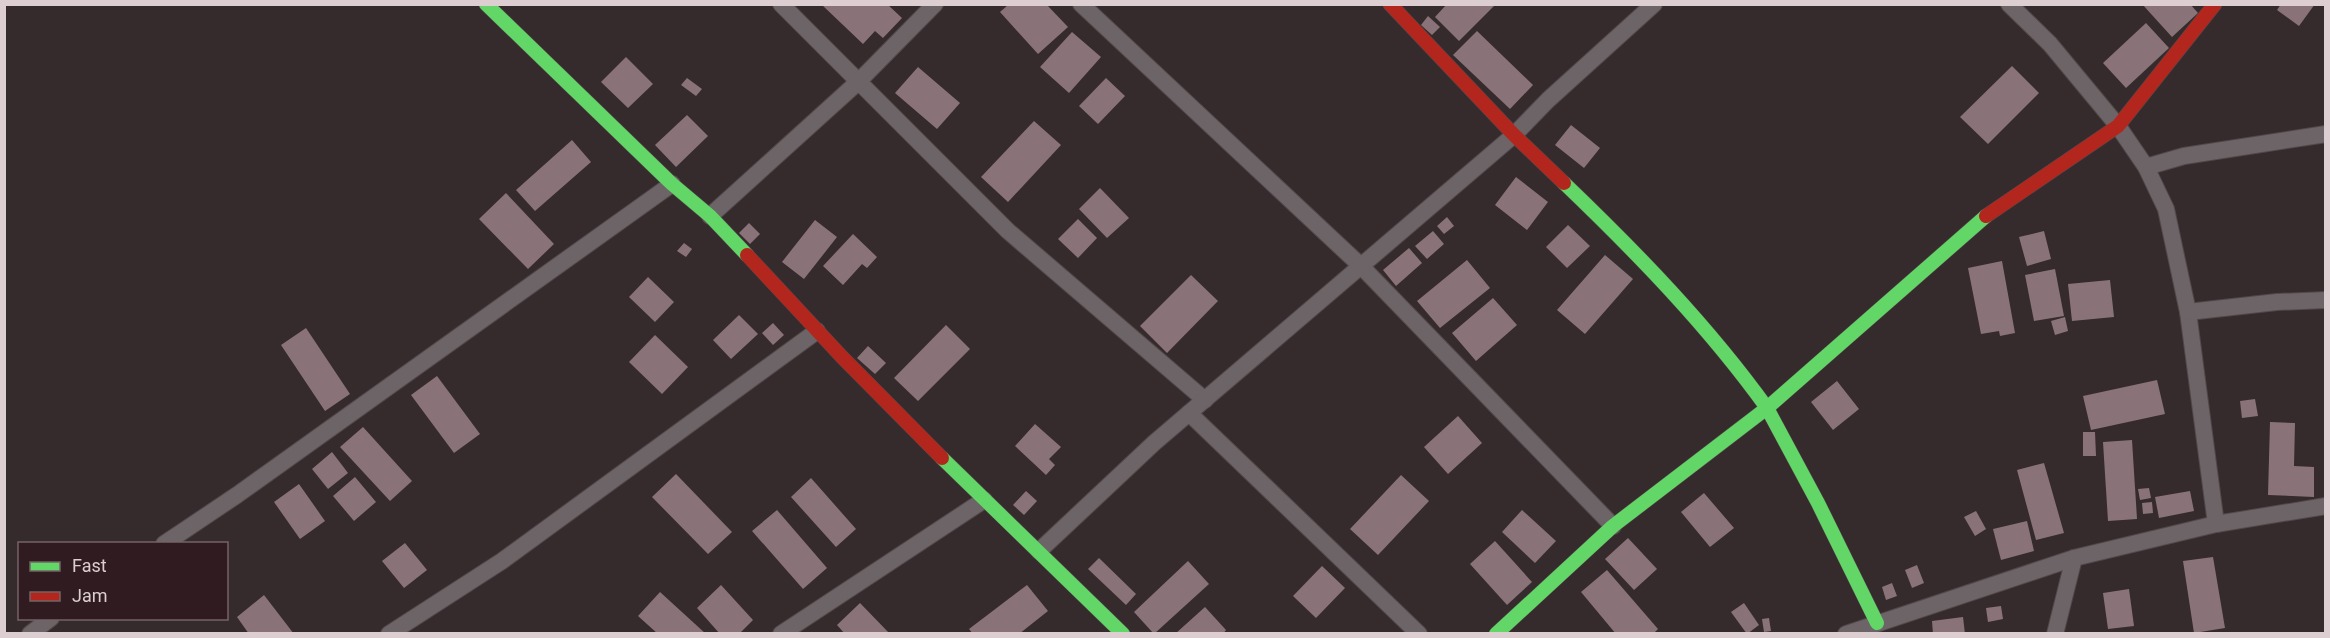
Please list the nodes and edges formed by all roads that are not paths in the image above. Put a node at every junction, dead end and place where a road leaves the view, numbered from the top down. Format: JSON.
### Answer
{"nodes":[{"id":1,"x":486,"y":4,"type":"edge"},
{"id":2,"x":781,"y":4,"type":"edge"},
{"id":3,"x":935,"y":4,"type":"edge"},
{"id":4,"x":1081,"y":4,"type":"edge"},
{"id":5,"x":1389,"y":4,"type":"edge"},
{"id":6,"x":1654,"y":4,"type":"edge"},
{"id":7,"x":2009,"y":4,"type":"edge"},
{"id":8,"x":2215,"y":4,"type":"edge"},
{"id":9,"x":858,"y":82,"type":"junction"},
{"id":10,"x":2118,"y":126,"type":"junction"},
{"id":11,"x":2325,"y":134,"type":"edge"},
{"id":12,"x":1514,"y":135,"type":"junction"},
{"id":13,"x":2146,"y":167,"type":"junction"},
{"id":14,"x":672,"y":184,"type":"junction"},
{"id":15,"x":710,"y":216,"type":"junction"},
{"id":16,"x":1361,"y":266,"type":"junction"},
{"id":17,"x":2325,"y":300,"type":"edge"},
{"id":18,"x":2188,"y":312,"type":"junction"},
{"id":19,"x":817,"y":331,"type":"junction"},
{"id":20,"x":1205,"y":400,"type":"junction"},
{"id":21,"x":1767,"y":408,"type":"junction"},
{"id":22,"x":1189,"y":413,"type":"junction"},
{"id":23,"x":984,"y":500,"type":"junction"},
{"id":24,"x":2325,"y":506,"type":"edge"},
{"id":25,"x":2216,"y":524,"type":"junction"},
{"id":26,"x":1613,"y":526,"type":"junction"},
{"id":27,"x":166,"y":542,"type":"edge"},
{"id":28,"x":1039,"y":551,"type":"junction"},
{"id":29,"x":2074,"y":558,"type":"junction"},
{"id":30,"x":48,"y":620,"type":"edge"},
{"id":31,"x":1877,"y":623,"type":"junction"},
{"id":32,"x":30,"y":633,"type":"edge"},
{"id":33,"x":388,"y":633,"type":"edge"},
{"id":34,"x":781,"y":633,"type":"edge"},
{"id":35,"x":1123,"y":633,"type":"edge"},
{"id":36,"x":1419,"y":633,"type":"edge"},
{"id":37,"x":1496,"y":633,"type":"edge"},
{"id":38,"x":1846,"y":633,"type":"edge"},
{"id":39,"x":2055,"y":633,"type":"edge"}],
"edges":[{"from":1,"to":14,"type":"street"},
{"from":2,"to":9,"type":"street"},
{"from":3,"to":9,"type":"street"},
{"from":4,"to":16,"type":"street"},
{"from":5,"to":12,"type":"street"},
{"from":6,"to":12,"type":"street"},
{"from":7,"to":10,"type":"street"},
{"from":8,"to":10,"type":"street"},
{"from":9,"to":15,"type":"street"},
{"from":9,"to":20,"type":"street"},
{"from":10,"to":13,"type":"street"},
{"from":10,"to":21,"type":"street"},
{"from":11,"to":13,"type":"street"},
{"from":12,"to":16,"type":"street"},
{"from":12,"to":21,"type":"street"},
{"from":13,"to":18,"type":"street"},
{"from":14,"to":15,"type":"street"},
{"from":14,"to":27,"type":"street"},
{"from":15,"to":19,"type":"street"},
{"from":16,"to":20,"type":"street"},
{"from":16,"to":26,"type":"street"},
{"from":17,"to":18,"type":"street"},
{"from":18,"to":25,"type":"street"},
{"from":19,"to":23,"type":"street"},
{"from":19,"to":33,"type":"street"},
{"from":20,"to":22,"type":"street"},
{"from":21,"to":26,"type":"street"},
{"from":21,"to":31,"type":"street"},
{"from":22,"to":28,"type":"street"},
{"from":22,"to":36,"type":"street"},
{"from":23,"to":28,"type":"street"},
{"from":23,"to":34,"type":"street"},
{"from":24,"to":25,"type":"street"},
{"from":25,"to":29,"type":"street"},
{"from":26,"to":37,"type":"street"},
{"from":28,"to":35,"type":"street"},
{"from":29,"to":31,"type":"street"},
{"from":29,"to":39,"type":"street"},
{"from":30,"to":32,"type":"street"},
{"from":31,"to":38,"type":"street"}]}
